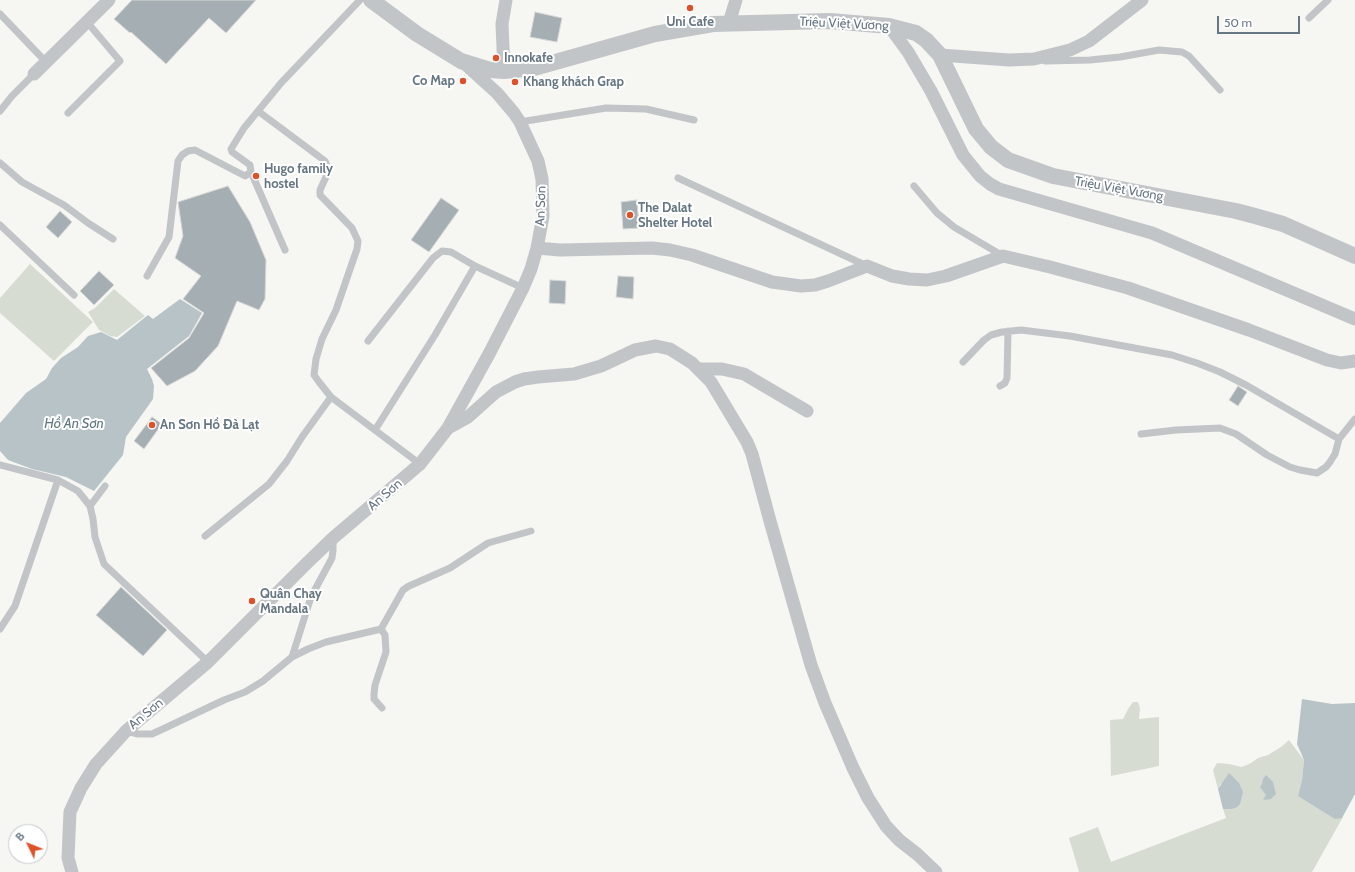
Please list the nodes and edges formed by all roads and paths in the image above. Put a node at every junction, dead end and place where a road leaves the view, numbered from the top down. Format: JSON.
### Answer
{"nodes":[{"id":1,"x":109,"y":0,"type":"edge"},
{"id":2,"x":360,"y":0,"type":"edge"},
{"id":3,"x":371,"y":0,"type":"edge"},
{"id":4,"x":506,"y":0,"type":"edge"},
{"id":5,"x":736,"y":0,"type":"edge"},
{"id":6,"x":1142,"y":0,"type":"edge"},
{"id":7,"x":1328,"y":0,"type":"edge"},
{"id":8,"x":0,"y":14,"type":"edge"},
{"id":9,"x":1309,"y":18,"type":"dead end"},
{"id":10,"x":87,"y":22,"type":"junction"},
{"id":11,"x":730,"y":23,"type":"junction"},
{"id":12,"x":889,"y":26,"type":"junction"},
{"id":13,"x":940,"y":55,"type":"junction"},
{"id":14,"x":1034,"y":59,"type":"junction"},
{"id":15,"x":461,"y":61,"type":"junction"},
{"id":16,"x":46,"y":62,"type":"junction"},
{"id":17,"x":504,"y":71,"type":"junction"},
{"id":18,"x":34,"y":74,"type":"joint"},
{"id":19,"x":1220,"y":90,"type":"dead end"},
{"id":20,"x":0,"y":111,"type":"edge"},
{"id":21,"x":258,"y":111,"type":"junction"},
{"id":22,"x":68,"y":113,"type":"dead end"},
{"id":23,"x":694,"y":120,"type":"dead end"},
{"id":24,"x":520,"y":122,"type":"junction"},
{"id":25,"x":0,"y":163,"type":"edge"},
{"id":26,"x":251,"y":172,"type":"junction"},
{"id":27,"x":678,"y":178,"type":"dead end"},
{"id":28,"x":914,"y":186,"type":"dead end"},
{"id":29,"x":0,"y":225,"type":"edge"},
{"id":30,"x":113,"y":239,"type":"dead end"},
{"id":31,"x":537,"y":248,"type":"junction"},
{"id":32,"x":285,"y":250,"type":"dead end"},
{"id":33,"x":1003,"y":256,"type":"junction"},
{"id":34,"x":1355,"y":256,"type":"edge"},
{"id":35,"x":475,"y":266,"type":"junction"},
{"id":36,"x":867,"y":266,"type":"junction"},
{"id":37,"x":147,"y":276,"type":"dead end"},
{"id":38,"x":523,"y":288,"type":"junction"},
{"id":39,"x":74,"y":294,"type":"dead end"},
{"id":40,"x":1355,"y":319,"type":"edge"},
{"id":41,"x":1008,"y":331,"type":"junction"},
{"id":42,"x":368,"y":341,"type":"dead end"},
{"id":43,"x":1355,"y":361,"type":"edge"},
{"id":44,"x":963,"y":362,"type":"dead end"},
{"id":45,"x":698,"y":368,"type":"junction"},
{"id":46,"x":1000,"y":386,"type":"dead end"},
{"id":47,"x":331,"y":397,"type":"junction"},
{"id":48,"x":807,"y":411,"type":"dead end"},
{"id":49,"x":1355,"y":419,"type":"edge"},
{"id":50,"x":448,"y":428,"type":"junction"},
{"id":51,"x":375,"y":430,"type":"junction"},
{"id":52,"x":1141,"y":434,"type":"dead end"},
{"id":53,"x":1339,"y":439,"type":"junction"},
{"id":54,"x":420,"y":464,"type":"junction"},
{"id":55,"x":0,"y":465,"type":"edge"},
{"id":56,"x":58,"y":480,"type":"junction"},
{"id":57,"x":105,"y":486,"type":"dead end"},
{"id":58,"x":90,"y":506,"type":"junction"},
{"id":59,"x":531,"y":531,"type":"dead end"},
{"id":60,"x":205,"y":536,"type":"dead end"},
{"id":61,"x":333,"y":538,"type":"junction"},
{"id":62,"x":0,"y":629,"type":"edge"},
{"id":63,"x":381,"y":629,"type":"junction"},
{"id":64,"x":292,"y":657,"type":"junction"},
{"id":65,"x":208,"y":662,"type":"junction"},
{"id":66,"x":382,"y":708,"type":"dead end"},
{"id":67,"x":126,"y":731,"type":"junction"},
{"id":68,"x":72,"y":872,"type":"edge"},
{"id":69,"x":936,"y":872,"type":"edge"}],
"edges":[{"from":1,"to":10,"type":"street"},
{"from":2,"to":21,"type":"lane"},
{"from":3,"to":15,"type":"street","name":"Triệu Việt Vương"},
{"from":4,"to":17,"type":"street"},
{"from":5,"to":11,"type":"street"},
{"from":6,"to":14,"type":"street"},
{"from":7,"to":9,"type":"lane"},
{"from":8,"to":16,"type":"lane"},
{"from":10,"to":16,"type":"street"},
{"from":10,"to":22,"type":"lane"},
{"from":11,"to":12,"type":"street","name":"Triệu Việt Vương"},
{"from":11,"to":17,"type":"street","name":"Triệu Việt Vương"},
{"from":12,"to":13,"type":"street","name":"Triệu Việt Vương"},
{"from":12,"to":40,"type":"street"},
{"from":13,"to":14,"type":"street"},
{"from":13,"to":34,"type":"street","name":"Triệu Việt Vương"},
{"from":14,"to":19,"type":"lane"},
{"from":15,"to":17,"type":"street","name":"Triệu Việt Vương"},
{"from":15,"to":24,"type":"street","name":"An Sơn"},
{"from":16,"to":18,"type":"street"},
{"from":18,"to":20,"type":"lane"},
{"from":21,"to":26,"type":"lane"},
{"from":21,"to":47,"type":"lane"},
{"from":23,"to":24,"type":"lane"},
{"from":24,"to":31,"type":"street","name":"An Sơn"},
{"from":25,"to":30,"type":"lane"},
{"from":26,"to":32,"type":"lane"},
{"from":26,"to":37,"type":"lane"},
{"from":27,"to":36,"type":"lane"},
{"from":28,"to":33,"type":"lane"},
{"from":29,"to":39,"type":"lane"},
{"from":31,"to":36,"type":"street"},
{"from":31,"to":38,"type":"street","name":"An Sơn"},
{"from":33,"to":36,"type":"street"},
{"from":33,"to":43,"type":"street"},
{"from":35,"to":38,"type":"lane"},
{"from":35,"to":42,"type":"lane"},
{"from":35,"to":51,"type":"lane"},
{"from":38,"to":50,"type":"street","name":"An Sơn"},
{"from":41,"to":44,"type":"lane"},
{"from":41,"to":46,"type":"lane"},
{"from":41,"to":53,"type":"lane"},
{"from":45,"to":48,"type":"street"},
{"from":45,"to":50,"type":"street"},
{"from":45,"to":69,"type":"street"},
{"from":47,"to":51,"type":"lane"},
{"from":47,"to":60,"type":"lane"},
{"from":49,"to":53,"type":"lane"},
{"from":50,"to":54,"type":"street","name":"An Sơn"},
{"from":51,"to":54,"type":"lane"},
{"from":52,"to":53,"type":"lane"},
{"from":54,"to":61,"type":"street","name":"An Sơn"},
{"from":55,"to":56,"type":"lane"},
{"from":56,"to":58,"type":"lane"},
{"from":56,"to":62,"type":"lane"},
{"from":57,"to":58,"type":"lane"},
{"from":58,"to":65,"type":"lane"},
{"from":59,"to":63,"type":"lane"},
{"from":61,"to":64,"type":"lane"},
{"from":61,"to":65,"type":"street","name":"An Sơn"},
{"from":63,"to":64,"type":"lane"},
{"from":63,"to":66,"type":"lane"},
{"from":64,"to":67,"type":"lane"},
{"from":65,"to":67,"type":"street","name":"An Sơn"},
{"from":67,"to":68,"type":"street","name":"An Sơn"}]}
